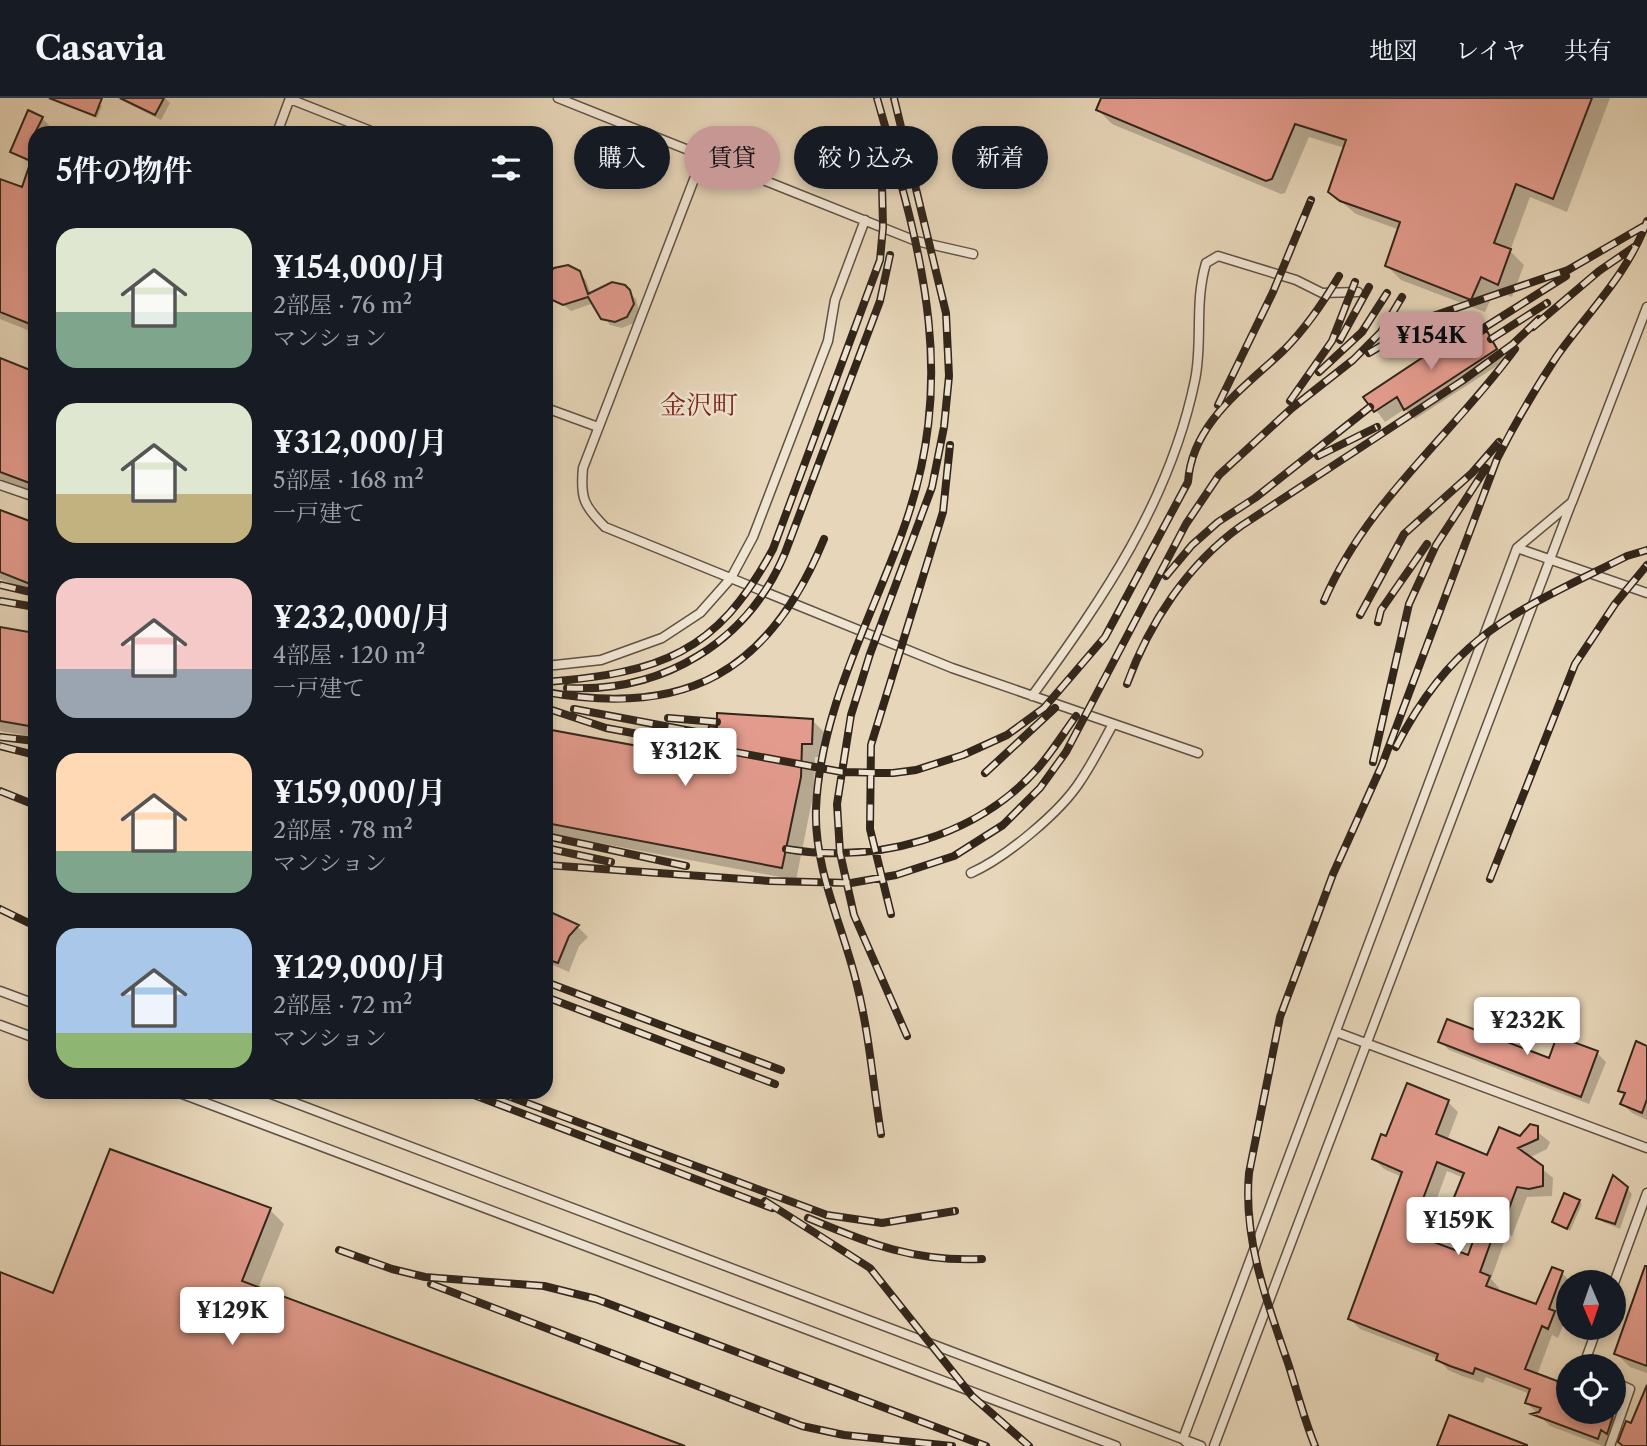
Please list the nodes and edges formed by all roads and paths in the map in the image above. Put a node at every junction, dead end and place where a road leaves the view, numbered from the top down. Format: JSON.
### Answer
{"nodes":[{"id":1,"x":290,"y":98,"type":"edge"},
{"id":2,"x":558,"y":98,"type":"edge"},
{"id":3,"x":588,"y":98,"type":"edge"},
{"id":4,"x":584,"y":108,"type":"junction"},
{"id":5,"x":280,"y":126,"type":"edge"},
{"id":6,"x":359,"y":126,"type":"edge"},
{"id":7,"x":684,"y":148,"type":"edge"},
{"id":8,"x":780,"y":187,"type":"edge"},
{"id":9,"x":690,"y":189,"type":"edge"},
{"id":10,"x":864,"y":220,"type":"junction"},
{"id":11,"x":973,"y":254,"type":"dead end"},
{"id":12,"x":1358,"y":292,"type":"dead end"},
{"id":13,"x":1647,"y":307,"type":"edge"},
{"id":14,"x":553,"y":411,"type":"edge"},
{"id":15,"x":598,"y":427,"type":"junction"},
{"id":16,"x":0,"y":485,"type":"edge"},
{"id":17,"x":28,"y":495,"type":"edge"},
{"id":18,"x":1572,"y":502,"type":"junction"},
{"id":19,"x":1517,"y":548,"type":"junction"},
{"id":20,"x":1550,"y":559,"type":"junction"},
{"id":21,"x":731,"y":578,"type":"junction"},
{"id":22,"x":1647,"y":593,"type":"edge"},
{"id":23,"x":553,"y":665,"type":"edge"},
{"id":24,"x":1032,"y":695,"type":"junction"},
{"id":25,"x":1113,"y":724,"type":"junction"},
{"id":26,"x":1198,"y":753,"type":"dead end"},
{"id":27,"x":971,"y":873,"type":"dead end"},
{"id":28,"x":0,"y":991,"type":"edge"},
{"id":29,"x":28,"y":1001,"type":"edge"},
{"id":30,"x":0,"y":1025,"type":"edge"},
{"id":31,"x":1336,"y":1032,"type":"junction"},
{"id":32,"x":28,"y":1035,"type":"edge"},
{"id":33,"x":1367,"y":1043,"type":"junction"},
{"id":34,"x":196,"y":1099,"type":"edge"},
{"id":35,"x":284,"y":1099,"type":"edge"},
{"id":36,"x":1647,"y":1148,"type":"edge"},
{"id":37,"x":1647,"y":1193,"type":"edge"},
{"id":38,"x":1619,"y":1270,"type":"edge"},
{"id":39,"x":1618,"y":1424,"type":"edge"},
{"id":40,"x":1186,"y":1443,"type":"edge"},
{"id":41,"x":1116,"y":1446,"type":"edge"},
{"id":42,"x":1201,"y":1446,"type":"edge"},
{"id":43,"x":1214,"y":1446,"type":"edge"},
{"id":44,"x":1610,"y":1446,"type":"edge"}],
"edges":[{"from":1,"to":5,"type":"lane"},
{"from":1,"to":6,"type":"lane"},
{"from":2,"to":4,"type":"lane"},
{"from":3,"to":4,"type":"lane"},
{"from":4,"to":7,"type":"lane"},
{"from":8,"to":10,"type":"lane"},
{"from":9,"to":15,"type":"lane"},
{"from":10,"to":11,"type":"lane"},
{"from":10,"to":21,"type":"lane"},
{"from":12,"to":24,"type":"lane"},
{"from":13,"to":18,"type":"lane"},
{"from":14,"to":15,"type":"lane"},
{"from":15,"to":21,"type":"lane"},
{"from":16,"to":17,"type":"lane"},
{"from":18,"to":19,"type":"lane"},
{"from":18,"to":20,"type":"lane"},
{"from":19,"to":20,"type":"lane"},
{"from":19,"to":31,"type":"lane"},
{"from":20,"to":22,"type":"lane"},
{"from":20,"to":33,"type":"lane"},
{"from":21,"to":23,"type":"lane"},
{"from":21,"to":24,"type":"lane"},
{"from":24,"to":25,"type":"lane"},
{"from":25,"to":26,"type":"lane"},
{"from":25,"to":27,"type":"lane"},
{"from":28,"to":29,"type":"lane"},
{"from":30,"to":32,"type":"lane"},
{"from":31,"to":33,"type":"lane"},
{"from":31,"to":40,"type":"lane"},
{"from":33,"to":36,"type":"lane"},
{"from":33,"to":43,"type":"lane"},
{"from":34,"to":41,"type":"lane"},
{"from":35,"to":40,"type":"lane"},
{"from":37,"to":38,"type":"lane"},
{"from":39,"to":44,"type":"lane"},
{"from":40,"to":42,"type":"lane"}]}
